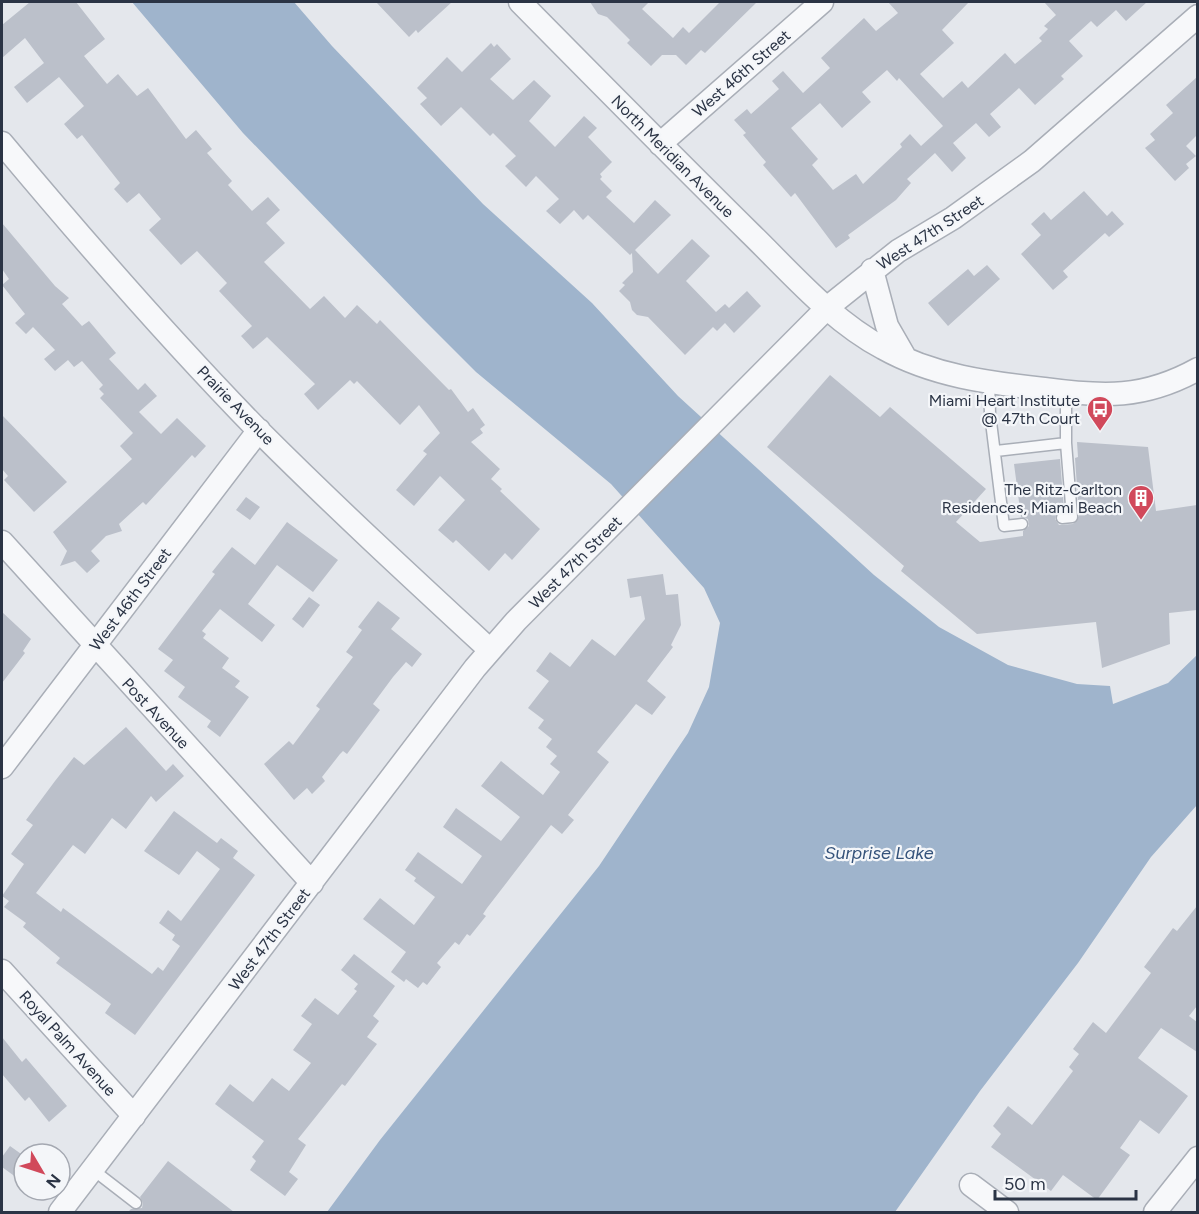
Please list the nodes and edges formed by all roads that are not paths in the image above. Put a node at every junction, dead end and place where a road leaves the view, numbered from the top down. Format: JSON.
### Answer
{"nodes":[{"id":1,"x":520,"y":2,"type":"edge"},
{"id":2,"x":822,"y":2,"type":"edge"},
{"id":3,"x":1197,"y":16,"type":"edge"},
{"id":4,"x":2,"y":143,"type":"edge"},
{"id":5,"x":660,"y":144,"type":"junction"},
{"id":6,"x":872,"y":270,"type":"junction"},
{"id":7,"x":828,"y":307,"type":"junction"},
{"id":8,"x":906,"y":359,"type":"junction"},
{"id":9,"x":1197,"y":369,"type":"edge"},
{"id":10,"x":989,"y":382,"type":"junction"},
{"id":11,"x":1066,"y":392,"type":"junction"},
{"id":12,"x":259,"y":430,"type":"junction"},
{"id":13,"x":1066,"y":442,"type":"junction"},
{"id":14,"x":996,"y":451,"type":"junction"},
{"id":15,"x":1062,"y":518,"type":"dead end"},
{"id":16,"x":1022,"y":524,"type":"dead end"},
{"id":17,"x":2,"y":542,"type":"edge"},
{"id":18,"x":94,"y":646,"type":"junction"},
{"id":19,"x":490,"y":650,"type":"junction"},
{"id":20,"x":2,"y":767,"type":"edge"},
{"id":21,"x":312,"y":883,"type":"junction"},
{"id":22,"x":2,"y":971,"type":"edge"},
{"id":23,"x":134,"y":1116,"type":"junction"},
{"id":24,"x":1197,"y":1158,"type":"edge"},
{"id":25,"x":92,"y":1169,"type":"junction"},
{"id":26,"x":971,"y":1185,"type":"dead end"},
{"id":27,"x":136,"y":1203,"type":"dead end"},
{"id":28,"x":60,"y":1212,"type":"edge"},
{"id":29,"x":1006,"y":1212,"type":"edge"},
{"id":30,"x":1155,"y":1212,"type":"edge"}],
"edges":[{"from":1,"to":5,"type":"street","name":"North Meridian Avenue"},
{"from":2,"to":5,"type":"street","name":"West 46th Street"},
{"from":3,"to":6,"type":"street","name":"West 47th Street"},
{"from":4,"to":12,"type":"street","name":"Prairie Avenue"},
{"from":5,"to":7,"type":"street","name":"North Meridian Avenue"},
{"from":6,"to":7,"type":"street","name":"West 47th Street"},
{"from":6,"to":8,"type":"street"},
{"from":7,"to":8,"type":"street","name":"North Meridian Avenue"},
{"from":7,"to":19,"type":"street","name":"West 47th Street"},
{"from":8,"to":10,"type":"street","name":"North Meridian Avenue"},
{"from":9,"to":11,"type":"street","name":"North Meridian Avenue"},
{"from":10,"to":11,"type":"street","name":"North Meridian Avenue"},
{"from":10,"to":14,"type":"lane"},
{"from":11,"to":13,"type":"lane"},
{"from":12,"to":18,"type":"street","name":"West 46th Street"},
{"from":12,"to":19,"type":"street","name":"Prairie Avenue"},
{"from":13,"to":14,"type":"lane"},
{"from":13,"to":15,"type":"lane"},
{"from":14,"to":16,"type":"lane"},
{"from":17,"to":18,"type":"street","name":"Post Avenue"},
{"from":18,"to":20,"type":"street","name":"West 46th Street"},
{"from":18,"to":21,"type":"street","name":"Post Avenue"},
{"from":19,"to":21,"type":"street","name":"West 47th Street"},
{"from":21,"to":23,"type":"street","name":"West 47th Street"},
{"from":22,"to":23,"type":"street","name":"Royal Palm Avenue"},
{"from":23,"to":25,"type":"street","name":"West 47th Street"},
{"from":24,"to":30,"type":"street"},
{"from":25,"to":27,"type":"lane"},
{"from":25,"to":28,"type":"street","name":"West 47th Street"},
{"from":26,"to":29,"type":"street"}]}
